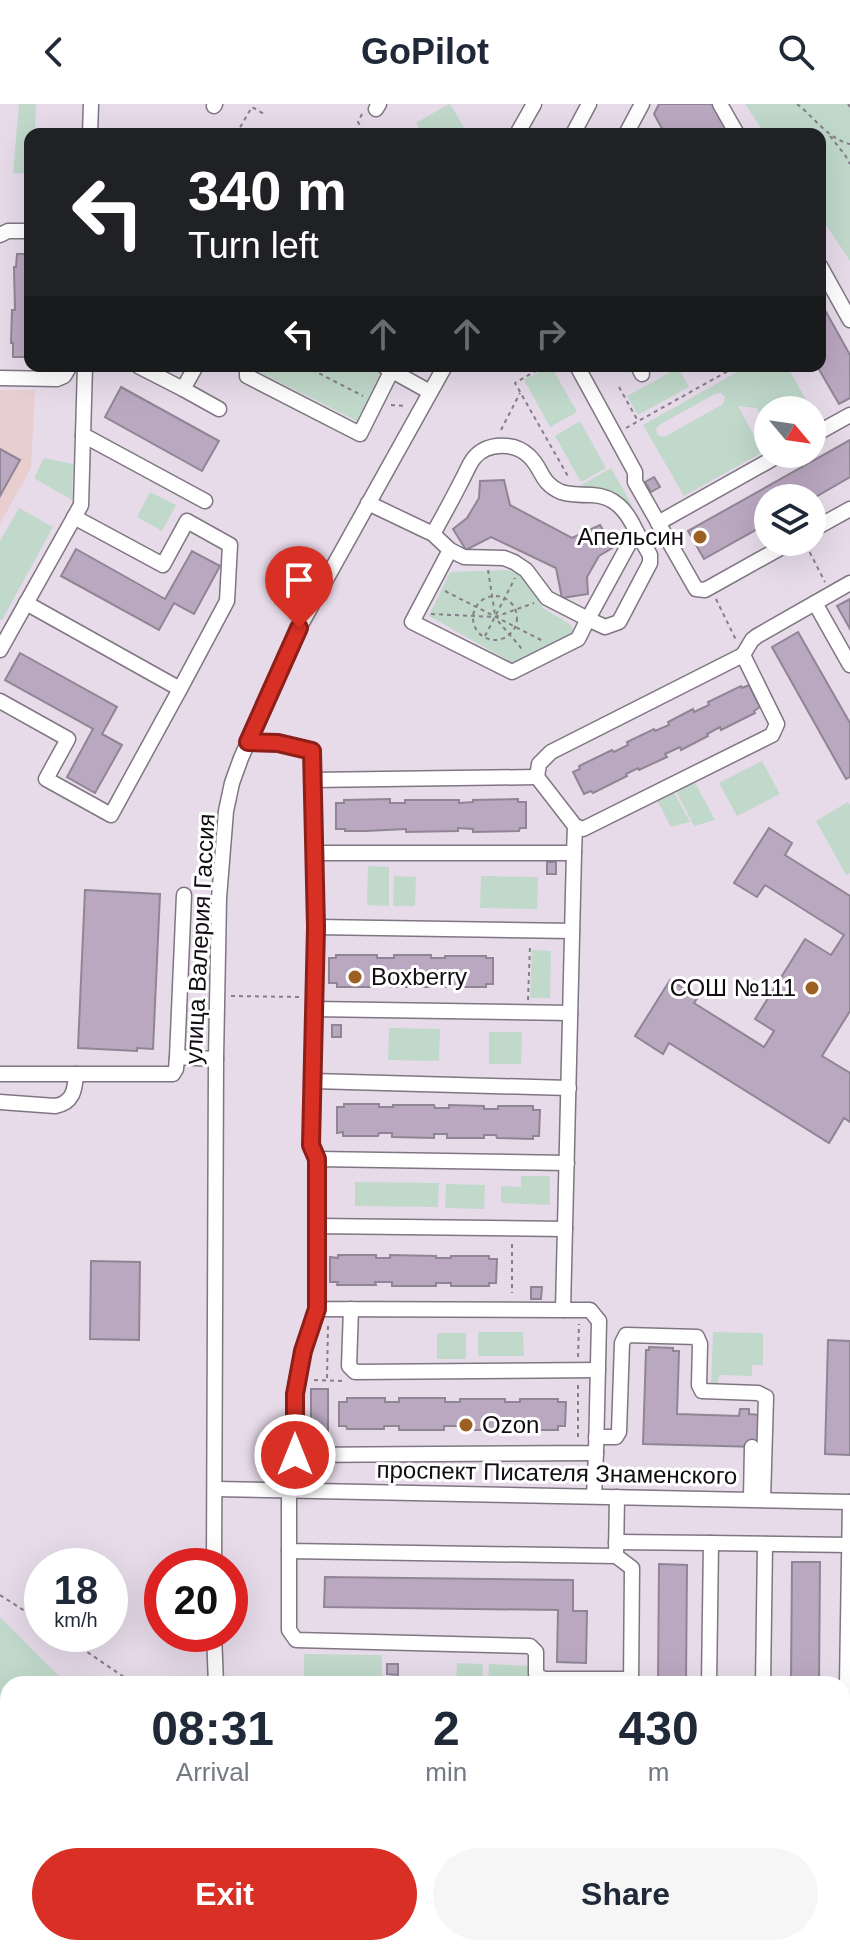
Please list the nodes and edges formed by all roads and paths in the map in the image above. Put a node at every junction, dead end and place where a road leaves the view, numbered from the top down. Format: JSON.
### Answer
{"nodes":[{"id":1,"x":91,"y":104,"type":"edge"},
{"id":2,"x":534,"y":104,"type":"edge"},
{"id":3,"x":589,"y":104,"type":"edge"},
{"id":4,"x":642,"y":104,"type":"edge"},
{"id":5,"x":720,"y":104,"type":"edge"},
{"id":6,"x":797,"y":104,"type":"edge"},
{"id":7,"x":266,"y":115,"type":"dead end"},
{"id":8,"x":635,"y":119,"type":"junction"},
{"id":9,"x":90,"y":128,"type":"edge"},
{"id":10,"x":240,"y":128,"type":"edge"},
{"id":11,"x":520,"y":128,"type":"edge"},
{"id":12,"x":576,"y":128,"type":"edge"},
{"id":13,"x":630,"y":128,"type":"edge"},
{"id":14,"x":640,"y":128,"type":"edge"},
{"id":15,"x":734,"y":128,"type":"edge"},
{"id":16,"x":822,"y":128,"type":"edge"},
{"id":17,"x":826,"y":132,"type":"joint"},
{"id":18,"x":850,"y":144,"type":"edge"},
{"id":19,"x":850,"y":164,"type":"edge"},
{"id":20,"x":24,"y":231,"type":"edge"},
{"id":21,"x":0,"y":235,"type":"edge"},
{"id":22,"x":826,"y":276,"type":"edge"},
{"id":23,"x":849,"y":316,"type":"edge"},
{"id":24,"x":66,"y":372,"type":"edge"},
{"id":25,"x":85,"y":372,"type":"edge"},
{"id":26,"x":150,"y":372,"type":"edge"},
{"id":27,"x":193,"y":372,"type":"edge"},
{"id":28,"x":247,"y":372,"type":"edge"},
{"id":29,"x":317,"y":372,"type":"edge"},
{"id":30,"x":388,"y":372,"type":"edge"},
{"id":31,"x":398,"y":372,"type":"edge"},
{"id":32,"x":442,"y":372,"type":"edge"},
{"id":33,"x":534,"y":372,"type":"edge"},
{"id":34,"x":580,"y":372,"type":"edge"},
{"id":35,"x":726,"y":372,"type":"edge"},
{"id":36,"x":0,"y":378,"type":"edge"},
{"id":37,"x":619,"y":387,"type":"dead end"},
{"id":38,"x":183,"y":389,"type":"junction"},
{"id":39,"x":430,"y":392,"type":"junction"},
{"id":40,"x":520,"y":392,"type":"junction"},
{"id":41,"x":376,"y":403,"type":"junction"},
{"id":42,"x":406,"y":406,"type":"dead end"},
{"id":43,"x":219,"y":409,"type":"dead end"},
{"id":44,"x":850,"y":415,"type":"edge"},
{"id":45,"x":639,"y":421,"type":"junction"},
{"id":46,"x":826,"y":428,"type":"edge"},
{"id":47,"x":615,"y":434,"type":"junction"},
{"id":48,"x":83,"y":435,"type":"junction"},
{"id":49,"x":492,"y":446,"type":"junction"},
{"id":50,"x":756,"y":468,"type":"edge"},
{"id":51,"x":578,"y":495,"type":"junction"},
{"id":52,"x":205,"y":501,"type":"dead end"},
{"id":53,"x":368,"y":503,"type":"junction"},
{"id":54,"x":850,"y":509,"type":"edge"},
{"id":55,"x":74,"y":517,"type":"junction"},
{"id":56,"x":826,"y":522,"type":"edge"},
{"id":57,"x":658,"y":523,"type":"junction"},
{"id":58,"x":636,"y":531,"type":"junction"},
{"id":59,"x":433,"y":534,"type":"junction"},
{"id":60,"x":450,"y":550,"type":"junction"},
{"id":61,"x":766,"y":556,"type":"edge"},
{"id":62,"x":814,"y":556,"type":"edge"},
{"id":63,"x":485,"y":557,"type":"junction"},
{"id":64,"x":522,"y":567,"type":"junction"},
{"id":65,"x":432,"y":584,"type":"junction"},
{"id":66,"x":710,"y":587,"type":"junction"},
{"id":67,"x":841,"y":592,"type":"edge"},
{"id":68,"x":492,"y":595,"type":"junction"},
{"id":69,"x":505,"y":598,"type":"junction"},
{"id":70,"x":547,"y":598,"type":"junction"},
{"id":71,"x":26,"y":603,"type":"junction"},
{"id":72,"x":815,"y":603,"type":"junction"},
{"id":73,"x":475,"y":607,"type":"junction"},
{"id":74,"x":516,"y":610,"type":"junction"},
{"id":75,"x":417,"y":613,"type":"junction"},
{"id":76,"x":472,"y":616,"type":"junction"},
{"id":77,"x":495,"y":617,"type":"junction"},
{"id":78,"x":588,"y":619,"type":"junction"},
{"id":79,"x":515,"y":627,"type":"junction"},
{"id":80,"x":510,"y":634,"type":"junction"},
{"id":81,"x":484,"y":638,"type":"junction"},
{"id":82,"x":558,"y":649,"type":"junction"},
{"id":83,"x":0,"y":650,"type":"edge"},
{"id":84,"x":476,"y":654,"type":"junction"},
{"id":85,"x":743,"y":655,"type":"junction"},
{"id":86,"x":533,"y":662,"type":"junction"},
{"id":87,"x":850,"y":665,"type":"edge"},
{"id":88,"x":180,"y":689,"type":"junction"},
{"id":89,"x":0,"y":701,"type":"edge"},
{"id":90,"x":248,"y":742,"type":"junction"},
{"id":91,"x":537,"y":777,"type":"junction"},
{"id":92,"x":312,"y":780,"type":"junction"},
{"id":93,"x":575,"y":826,"type":"junction"},
{"id":94,"x":314,"y":853,"type":"junction"},
{"id":95,"x":574,"y":853,"type":"junction"},
{"id":96,"x":184,"y":895,"type":"dead end"},
{"id":97,"x":316,"y":927,"type":"junction"},
{"id":98,"x":572,"y":931,"type":"junction"},
{"id":99,"x":530,"y":941,"type":"dead end"},
{"id":100,"x":528,"y":1004,"type":"dead end"},
{"id":101,"x":314,"y":1009,"type":"junction"},
{"id":102,"x":570,"y":1013,"type":"junction"},
{"id":103,"x":177,"y":1057,"type":"junction"},
{"id":104,"x":216,"y":1059,"type":"junction"},
{"id":105,"x":0,"y":1074,"type":"edge"},
{"id":106,"x":76,"y":1074,"type":"junction"},
{"id":107,"x":313,"y":1081,"type":"junction"},
{"id":108,"x":569,"y":1088,"type":"junction"},
{"id":109,"x":0,"y":1102,"type":"edge"},
{"id":110,"x":317,"y":1159,"type":"junction"},
{"id":111,"x":567,"y":1163,"type":"junction"},
{"id":112,"x":317,"y":1226,"type":"junction"},
{"id":113,"x":565,"y":1229,"type":"junction"},
{"id":114,"x":508,"y":1239,"type":"dead end"},
{"id":115,"x":512,"y":1297,"type":"dead end"},
{"id":116,"x":322,"y":1309,"type":"junction"},
{"id":117,"x":351,"y":1309,"type":"junction"},
{"id":118,"x":563,"y":1310,"type":"junction"},
{"id":119,"x":598,"y":1370,"type":"junction"},
{"id":120,"x":310,"y":1380,"type":"dead end"},
{"id":121,"x":327,"y":1380,"type":"junction"},
{"id":122,"x":343,"y":1381,"type":"dead end"},
{"id":123,"x":596,"y":1437,"type":"junction"},
{"id":124,"x":752,"y":1447,"type":"dead end"},
{"id":125,"x":596,"y":1453,"type":"junction"},
{"id":126,"x":295,"y":1455,"type":"junction"},
{"id":127,"x":215,"y":1489,"type":"junction"},
{"id":128,"x":289,"y":1490,"type":"junction"},
{"id":129,"x":594,"y":1496,"type":"junction"},
{"id":130,"x":617,"y":1497,"type":"junction"},
{"id":131,"x":757,"y":1500,"type":"junction"},
{"id":132,"x":850,"y":1502,"type":"edge"},
{"id":133,"x":711,"y":1543,"type":"junction"},
{"id":134,"x":765,"y":1544,"type":"junction"},
{"id":135,"x":849,"y":1545,"type":"edge"},
{"id":136,"x":214,"y":1548,"type":"edge"},
{"id":137,"x":616,"y":1549,"type":"junction"},
{"id":138,"x":289,"y":1551,"type":"junction"},
{"id":139,"x":0,"y":1595,"type":"edge"},
{"id":140,"x":24,"y":1610,"type":"edge"},
{"id":141,"x":87,"y":1652,"type":"edge"},
{"id":142,"x":215,"y":1652,"type":"edge"},
{"id":143,"x":122,"y":1676,"type":"edge"},
{"id":144,"x":216,"y":1676,"type":"edge"},
{"id":145,"x":539,"y":1676,"type":"edge"},
{"id":146,"x":631,"y":1676,"type":"edge"},
{"id":147,"x":709,"y":1676,"type":"edge"},
{"id":148,"x":763,"y":1676,"type":"edge"},
{"id":149,"x":846,"y":1676,"type":"edge"}],
"edges":[{"from":1,"to":9,"type":"street"},
{"from":2,"to":11,"type":"street"},
{"from":3,"to":12,"type":"street"},
{"from":4,"to":8,"type":"street"},
{"from":5,"to":15,"type":"street"},
{"from":6,"to":16,"type":"path"},
{"from":7,"to":10,"type":"path"},
{"from":8,"to":13,"type":"street"},
{"from":8,"to":14,"type":"street"},
{"from":17,"to":18,"type":"path"},
{"from":17,"to":19,"type":"path"},
{"from":20,"to":21,"type":"street"},
{"from":22,"to":23,"type":"street"},
{"from":24,"to":36,"type":"street"},
{"from":25,"to":48,"type":"street"},
{"from":26,"to":38,"type":"street"},
{"from":27,"to":38,"type":"street"},
{"from":28,"to":41,"type":"street"},
{"from":29,"to":41,"type":"path"},
{"from":30,"to":41,"type":"street"},
{"from":31,"to":39,"type":"street"},
{"from":32,"to":39,"type":"street","name":"улица Валерия Гассия"},
{"from":33,"to":40,"type":"path"},
{"from":34,"to":47,"type":"street"},
{"from":35,"to":45,"type":"path"},
{"from":37,"to":45,"type":"path"},
{"from":38,"to":43,"type":"street"},
{"from":39,"to":53,"type":"street","name":"улица Валерия Гассия"},
{"from":40,"to":49,"type":"path"},
{"from":40,"to":51,"type":"path"},
{"from":41,"to":42,"type":"path"},
{"from":44,"to":46,"type":"street"},
{"from":45,"to":47,"type":"path"},
{"from":47,"to":57,"type":"street"},
{"from":48,"to":52,"type":"street"},
{"from":48,"to":55,"type":"street"},
{"from":49,"to":51,"type":"street"},
{"from":49,"to":59,"type":"street"},
{"from":50,"to":57,"type":"street"},
{"from":51,"to":58,"type":"street"},
{"from":53,"to":59,"type":"street"},
{"from":53,"to":90,"type":"street","name":"улица Валерия Гассия"},
{"from":54,"to":56,"type":"street"},
{"from":55,"to":71,"type":"street"},
{"from":55,"to":88,"type":"street"},
{"from":57,"to":66,"type":"street"},
{"from":58,"to":78,"type":"street"},
{"from":58,"to":78,"type":"street"},
{"from":59,"to":60,"type":"street"},
{"from":60,"to":63,"type":"street"},
{"from":60,"to":65,"type":"street"},
{"from":61,"to":66,"type":"street"},
{"from":62,"to":67,"type":"path"},
{"from":63,"to":64,"type":"street"},
{"from":63,"to":68,"type":"path"},
{"from":64,"to":69,"type":"path"},
{"from":64,"to":70,"type":"street"},
{"from":65,"to":73,"type":"path"},
{"from":65,"to":75,"type":"street"},
{"from":66,"to":85,"type":"path"},
{"from":67,"to":72,"type":"street"},
{"from":68,"to":69,"type":"path"},
{"from":68,"to":73,"type":"path"},
{"from":68,"to":77,"type":"path"},
{"from":69,"to":74,"type":"path"},
{"from":69,"to":77,"type":"path"},
{"from":70,"to":74,"type":"path"},
{"from":70,"to":78,"type":"street"},
{"from":71,"to":83,"type":"street"},
{"from":71,"to":88,"type":"street"},
{"from":72,"to":85,"type":"street"},
{"from":72,"to":87,"type":"street"},
{"from":73,"to":76,"type":"path"},
{"from":73,"to":77,"type":"path"},
{"from":74,"to":77,"type":"path"},
{"from":74,"to":79,"type":"path"},
{"from":75,"to":76,"type":"path"},
{"from":75,"to":84,"type":"street"},
{"from":76,"to":77,"type":"path"},
{"from":76,"to":81,"type":"path"},
{"from":77,"to":79,"type":"path"},
{"from":77,"to":80,"type":"path"},
{"from":77,"to":81,"type":"path"},
{"from":78,"to":82,"type":"street"},
{"from":79,"to":80,"type":"path"},
{"from":79,"to":82,"type":"path"},
{"from":80,"to":81,"type":"path"},
{"from":80,"to":86,"type":"path"},
{"from":81,"to":84,"type":"path"},
{"from":82,"to":86,"type":"street"},
{"from":84,"to":86,"type":"street"},
{"from":85,"to":91,"type":"street"},
{"from":85,"to":93,"type":"street"},
{"from":88,"to":89,"type":"street"},
{"from":90,"to":92,"type":"street"},
{"from":90,"to":104,"type":"street","name":"улица Валерия Гассия"},
{"from":91,"to":92,"type":"street"},
{"from":91,"to":93,"type":"street"},
{"from":92,"to":94,"type":"street"},
{"from":93,"to":95,"type":"street"},
{"from":94,"to":95,"type":"street"},
{"from":94,"to":97,"type":"street"},
{"from":95,"to":98,"type":"street"},
{"from":96,"to":103,"type":"street"},
{"from":97,"to":98,"type":"street"},
{"from":97,"to":101,"type":"street"},
{"from":98,"to":102,"type":"street"},
{"from":99,"to":100,"type":"path"},
{"from":101,"to":102,"type":"street"},
{"from":101,"to":107,"type":"street"},
{"from":102,"to":108,"type":"street"},
{"from":103,"to":104,"type":"street"},
{"from":103,"to":106,"type":"street"},
{"from":104,"to":127,"type":"street","name":"улица Валерия Гассия"},
{"from":105,"to":106,"type":"street"},
{"from":106,"to":109,"type":"street"},
{"from":107,"to":108,"type":"street"},
{"from":107,"to":110,"type":"street"},
{"from":108,"to":111,"type":"street"},
{"from":110,"to":111,"type":"street"},
{"from":110,"to":112,"type":"street"},
{"from":111,"to":113,"type":"street"},
{"from":112,"to":113,"type":"street"},
{"from":112,"to":116,"type":"street"},
{"from":113,"to":118,"type":"street"},
{"from":114,"to":115,"type":"path"},
{"from":116,"to":117,"type":"street"},
{"from":116,"to":121,"type":"path"},
{"from":116,"to":126,"type":"street"},
{"from":117,"to":118,"type":"street"},
{"from":117,"to":119,"type":"street"},
{"from":118,"to":119,"type":"street"},
{"from":119,"to":123,"type":"street"},
{"from":120,"to":121,"type":"path"},
{"from":121,"to":122,"type":"path"},
{"from":123,"to":125,"type":"street"},
{"from":123,"to":131,"type":"street"},
{"from":124,"to":131,"type":"street"},
{"from":125,"to":126,"type":"street"},
{"from":125,"to":129,"type":"street"},
{"from":126,"to":128,"type":"street"},
{"from":127,"to":128,"type":"street","name":"проспект Писателя Знаменского"},
{"from":127,"to":136,"type":"street","name":"улица Валерия Гассия"},
{"from":128,"to":129,"type":"street","name":"проспект Писателя Знаменского"},
{"from":128,"to":138,"type":"street"},
{"from":129,"to":130,"type":"street","name":"проспект Писателя Знаменского"},
{"from":130,"to":131,"type":"street","name":"проспект Писателя Знаменского"},
{"from":130,"to":137,"type":"street"},
{"from":131,"to":132,"type":"street","name":"проспект Писателя Знаменского"},
{"from":132,"to":135,"type":"street"},
{"from":133,"to":134,"type":"street"},
{"from":133,"to":137,"type":"street"},
{"from":133,"to":147,"type":"street"},
{"from":134,"to":135,"type":"street"},
{"from":134,"to":148,"type":"street"},
{"from":135,"to":149,"type":"street"},
{"from":137,"to":138,"type":"street"},
{"from":137,"to":146,"type":"street"},
{"from":138,"to":145,"type":"street"},
{"from":139,"to":140,"type":"path"},
{"from":141,"to":143,"type":"path"},
{"from":142,"to":144,"type":"street"}]}
